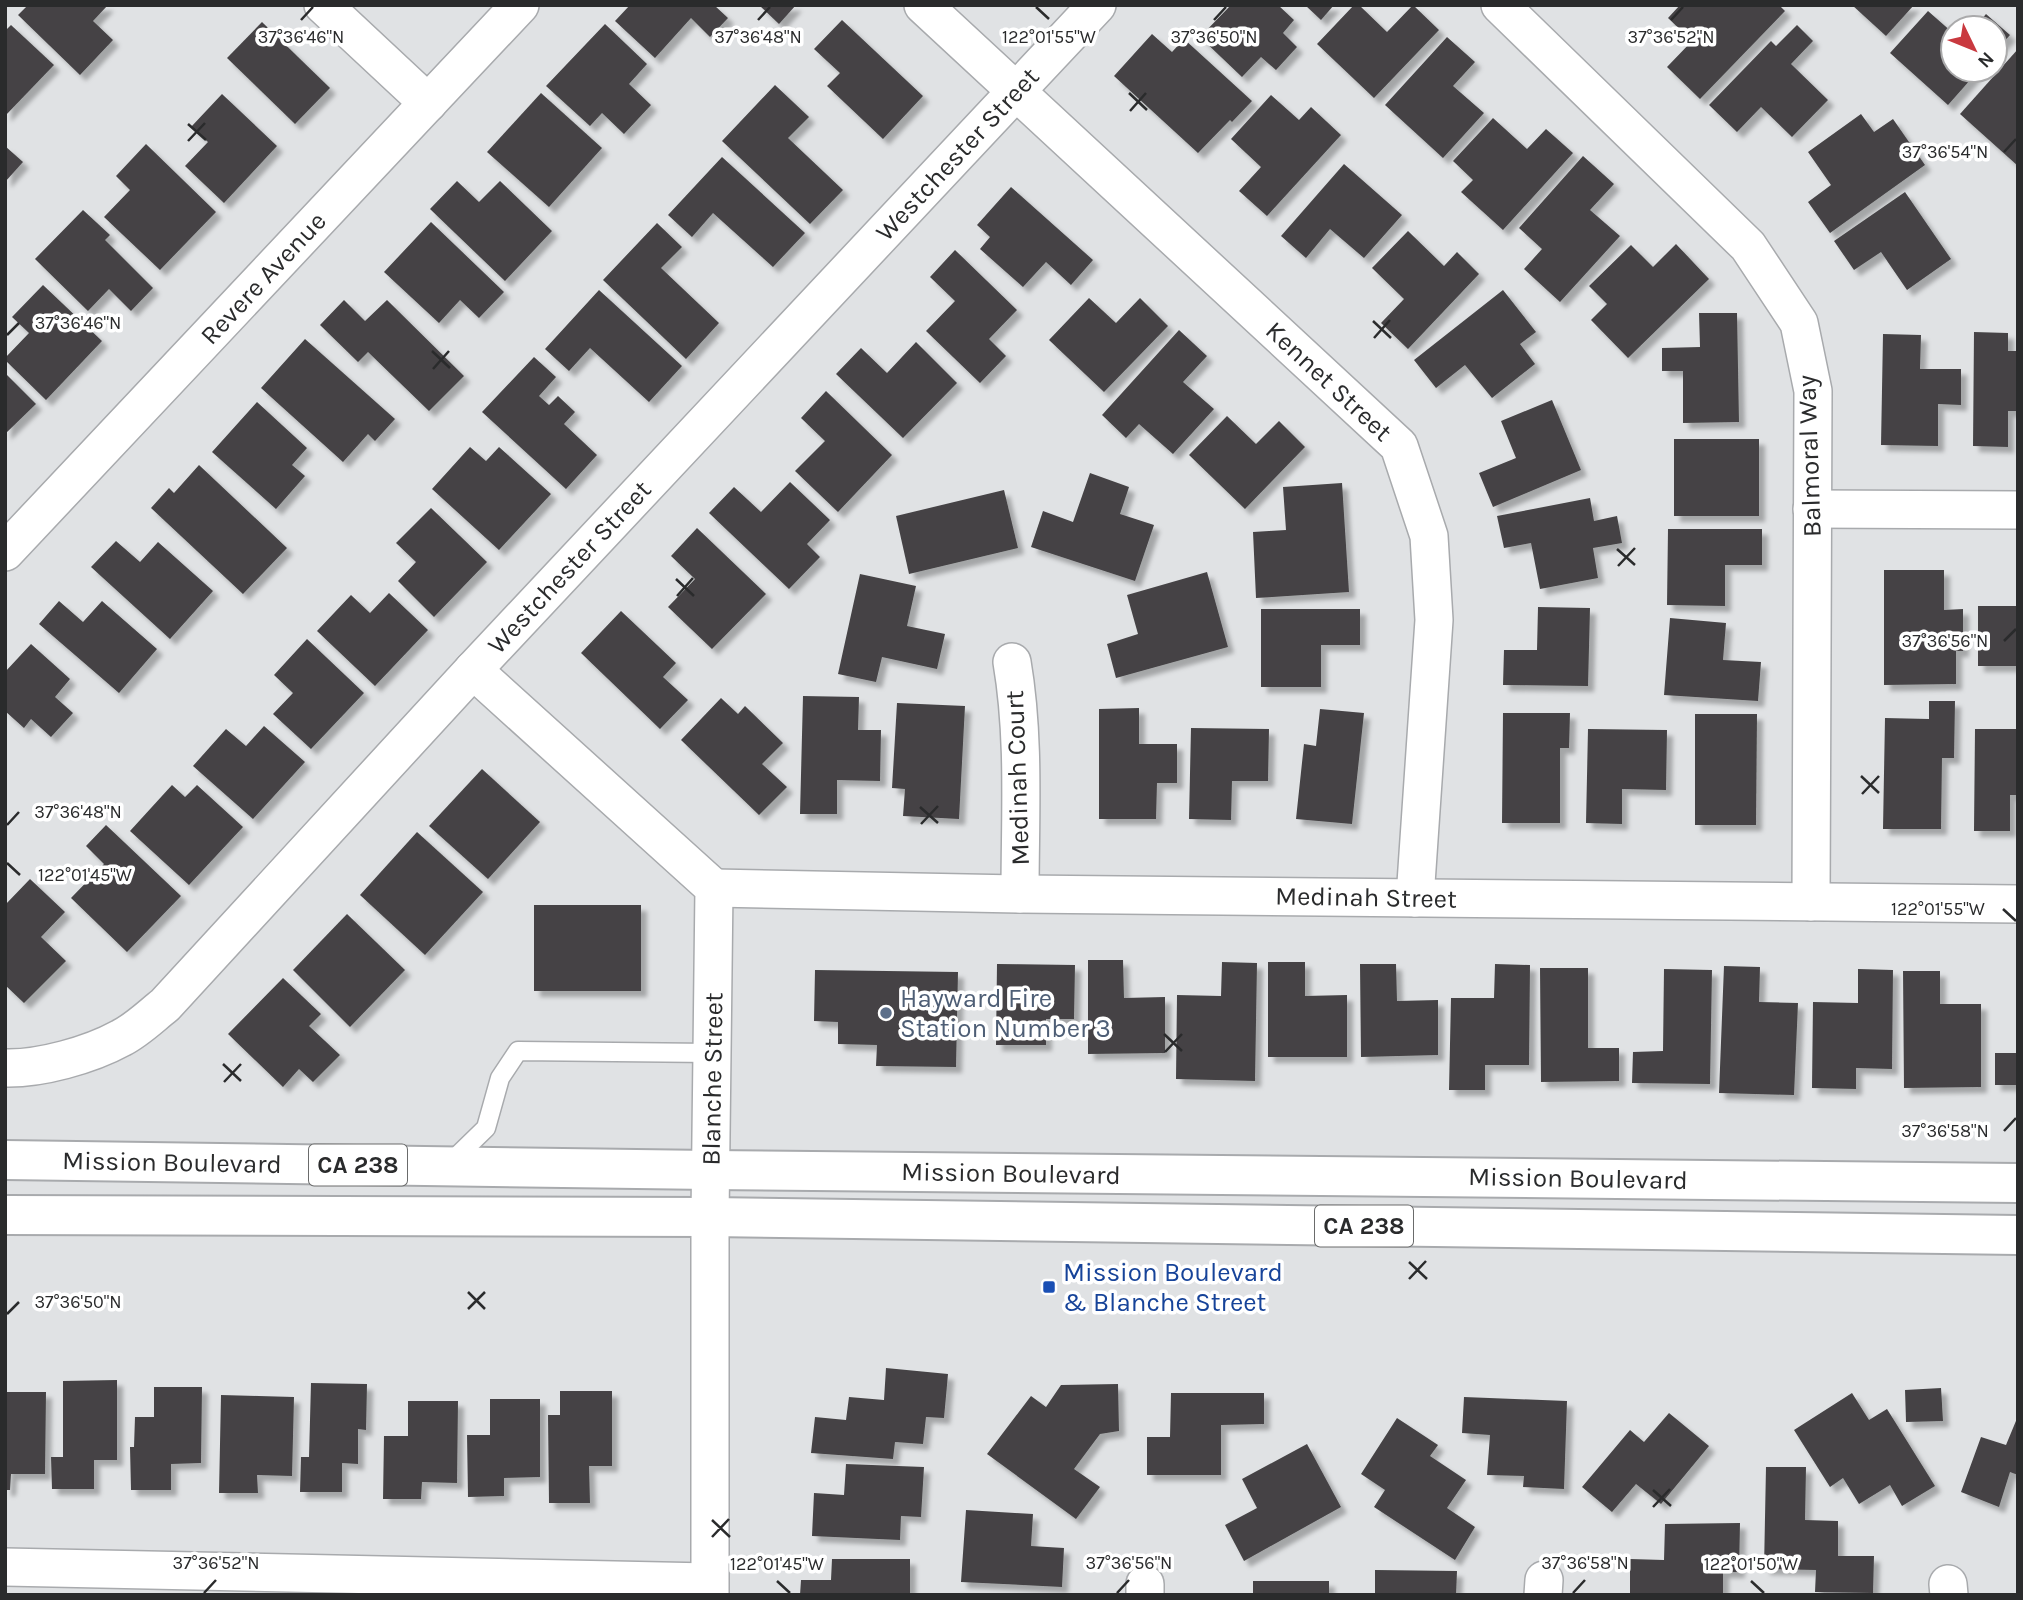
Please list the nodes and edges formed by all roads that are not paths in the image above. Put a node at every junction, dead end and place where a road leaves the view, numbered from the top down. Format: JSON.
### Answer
{"nodes":[{"id":1,"x":323,"y":5,"type":"edge"},
{"id":2,"x":520,"y":5,"type":"edge"},
{"id":3,"x":923,"y":5,"type":"edge"},
{"id":4,"x":1097,"y":5,"type":"edge"},
{"id":5,"x":1500,"y":5,"type":"edge"},
{"id":6,"x":1016,"y":92,"type":"junction"},
{"id":7,"x":428,"y":103,"type":"junction"},
{"id":8,"x":1812,"y":509,"type":"junction"},
{"id":9,"x":2018,"y":510,"type":"edge"},
{"id":10,"x":5,"y":552,"type":"edge"},
{"id":11,"x":1012,"y":662,"type":"dead end"},
{"id":12,"x":473,"y":670,"type":"junction"},
{"id":13,"x":714,"y":888,"type":"junction"},
{"id":14,"x":1020,"y":894,"type":"junction"},
{"id":15,"x":1415,"y":898,"type":"junction"},
{"id":16,"x":1811,"y":902,"type":"junction"},
{"id":17,"x":2018,"y":904,"type":"edge"},
{"id":18,"x":712,"y":1053,"type":"junction"},
{"id":19,"x":5,"y":1068,"type":"edge"},
{"id":20,"x":5,"y":1160,"type":"edge"},
{"id":21,"x":448,"y":1166,"type":"junction"},
{"id":22,"x":710,"y":1170,"type":"junction"},
{"id":23,"x":2018,"y":1183,"type":"edge"},
{"id":24,"x":5,"y":1215,"type":"edge"},
{"id":25,"x":710,"y":1217,"type":"junction"},
{"id":26,"x":2018,"y":1235,"type":"edge"},
{"id":27,"x":5,"y":1567,"type":"edge"},
{"id":28,"x":710,"y":1588,"type":"edge"}],
"edges":[{"from":1,"to":7,"type":"street"},
{"from":2,"to":7,"type":"street","name":"Revere Avenue"},
{"from":3,"to":6,"type":"street","name":"Kennet Street"},
{"from":4,"to":6,"type":"street","name":"Westchester Street"},
{"from":5,"to":8,"type":"street","name":"Balmoral Way"},
{"from":6,"to":12,"type":"street","name":"Westchester Street"},
{"from":6,"to":15,"type":"street","name":"Kennet Street"},
{"from":7,"to":10,"type":"street","name":"Revere Avenue"},
{"from":8,"to":9,"type":"street"},
{"from":8,"to":16,"type":"street","name":"Balmoral Way"},
{"from":11,"to":14,"type":"street","name":"Medinah Court"},
{"from":12,"to":13,"type":"street"},
{"from":12,"to":19,"type":"street","name":"Westchester Street"},
{"from":13,"to":14,"type":"street","name":"Medinah Street"},
{"from":13,"to":18,"type":"street","name":"Blanche Street"},
{"from":14,"to":15,"type":"street","name":"Medinah Street"},
{"from":15,"to":16,"type":"street","name":"Medinah Street"},
{"from":16,"to":17,"type":"street","name":"Medinah Street"},
{"from":18,"to":21,"type":"lane"},
{"from":18,"to":22,"type":"street","name":"Blanche Street"},
{"from":20,"to":21,"type":"main road","name":"Mission Boulevard","number":"CA 238"},
{"from":21,"to":22,"type":"main road","name":"Mission Boulevard","number":"CA 238"},
{"from":22,"to":23,"type":"main road","name":"Mission Boulevard","number":"CA 238"},
{"from":22,"to":25,"type":"street","name":"Blanche Street"},
{"from":24,"to":25,"type":"main road","name":"Mission Boulevard","number":"CA 238"},
{"from":25,"to":26,"type":"main road","name":"Mission Boulevard","number":"CA 238"},
{"from":25,"to":28,"type":"street","name":"Blanche Street"},
{"from":27,"to":28,"type":"street"}]}
